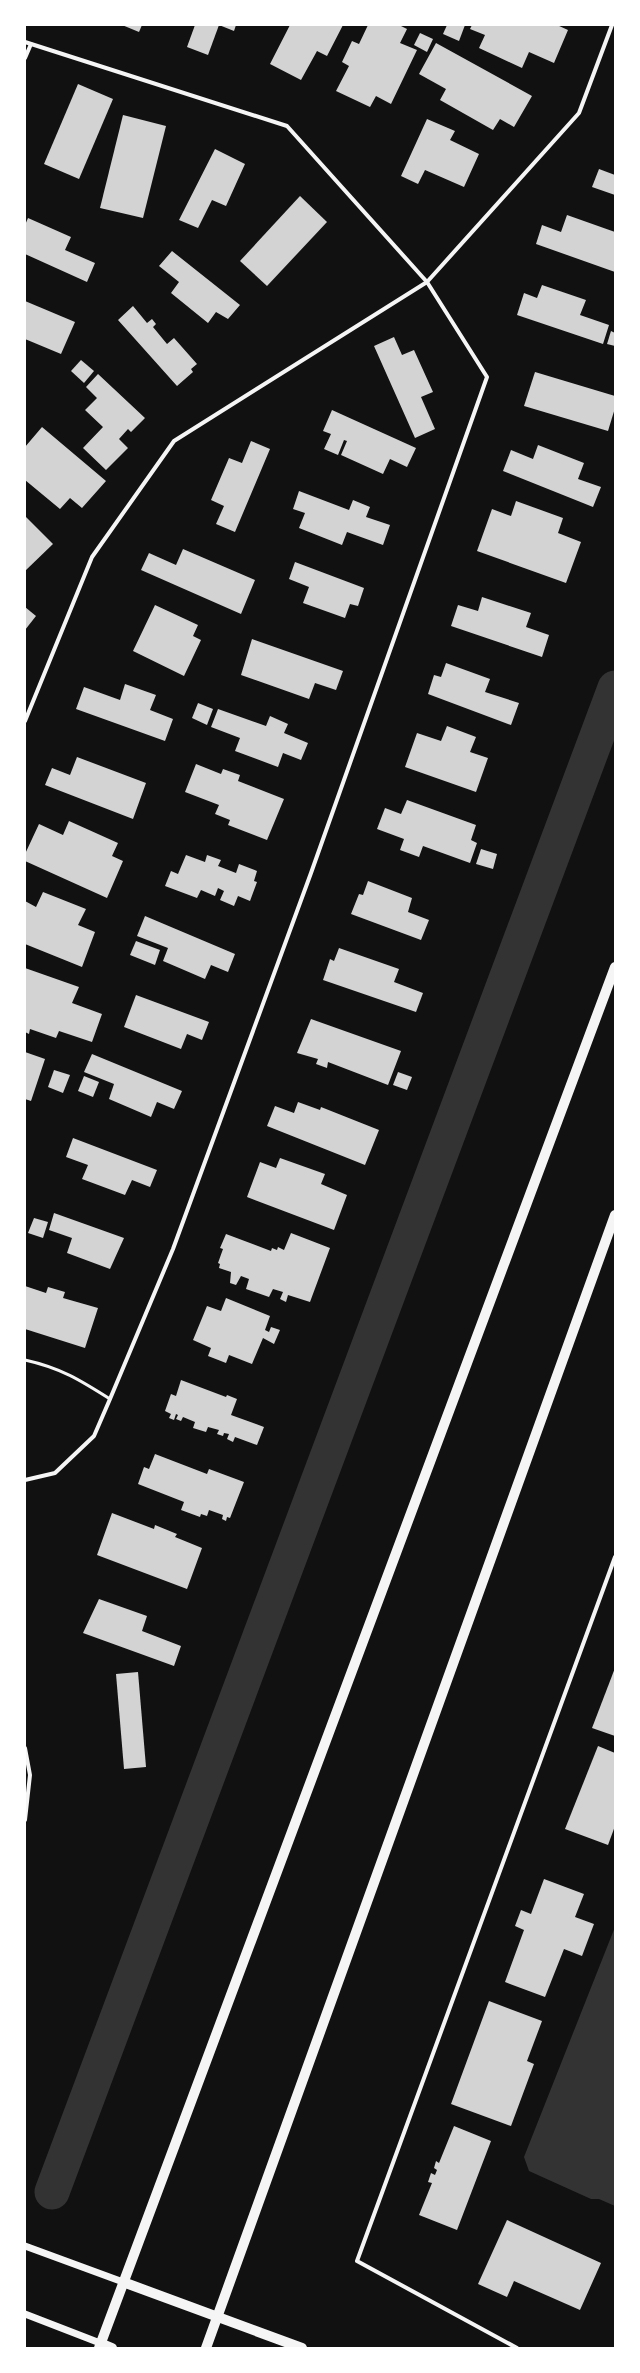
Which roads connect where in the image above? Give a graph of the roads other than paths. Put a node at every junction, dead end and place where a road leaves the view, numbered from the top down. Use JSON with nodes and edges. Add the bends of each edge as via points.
{"nodes":[{"id":1,"x":612,"y":25,"type":"edge"},
{"id":2,"x":25,"y":42,"type":"edge"},
{"id":3,"x":30,"y":44,"type":"junction"},
{"id":4,"x":25,"y":58,"type":"edge"},
{"id":5,"x":427,"y":282,"type":"junction"},
{"id":6,"x":25,"y":721,"type":"edge"},
{"id":7,"x":615,"y":967,"type":"edge"},
{"id":8,"x":615,"y":1215,"type":"edge"},
{"id":9,"x":25,"y":1360,"type":"edge"},
{"id":10,"x":110,"y":1399,"type":"junction"},
{"id":11,"x":25,"y":1480,"type":"edge"},
{"id":12,"x":615,"y":1557,"type":"edge"},
{"id":13,"x":25,"y":1748,"type":"edge"},
{"id":14,"x":25,"y":1820,"type":"edge"},
{"id":15,"x":25,"y":2246,"type":"edge"},
{"id":16,"x":123,"y":2282,"type":"junction"},
{"id":17,"x":25,"y":2314,"type":"edge"},
{"id":18,"x":218,"y":2317,"type":"junction"},
{"id":19,"x":100,"y":2346,"type":"edge"},
{"id":20,"x":112,"y":2348,"type":"edge"},
{"id":21,"x":206,"y":2348,"type":"edge"},
{"id":22,"x":302,"y":2348,"type":"edge"},
{"id":23,"x":517,"y":2348,"type":"edge"}],
"edges":[{"from":1,"to":5,"type":"street","via":[[578,113]]},
{"from":2,"to":3,"type":"street"},
{"from":3,"to":4,"type":"street"},
{"from":3,"to":5,"type":"street","via":[[287,126]]},
{"from":5,"to":6,"type":"street","via":[[174,441],[92,557]]},
{"from":5,"to":10,"type":"street","via":[[487,377],[311,873],[186,1213]]},
{"from":7,"to":16,"type":"main road"},
{"from":8,"to":18,"type":"main road"},
{"from":9,"to":10,"type":"lane","via":[[58,1368]]},
{"from":10,"to":11,"type":"street","via":[[94,1436],[55,1472]]},
{"from":12,"to":23,"type":"street","via":[[357,2261]]},
{"from":13,"to":14,"type":"street","via":[[30,1775]]},
{"from":15,"to":16,"type":"street"},
{"from":16,"to":18,"type":"main road"},
{"from":16,"to":19,"type":"main road"},
{"from":17,"to":19,"type":"street"},
{"from":18,"to":21,"type":"main road"},
{"from":18,"to":22,"type":"main road"},
{"from":19,"to":20,"type":"main road"}]}
